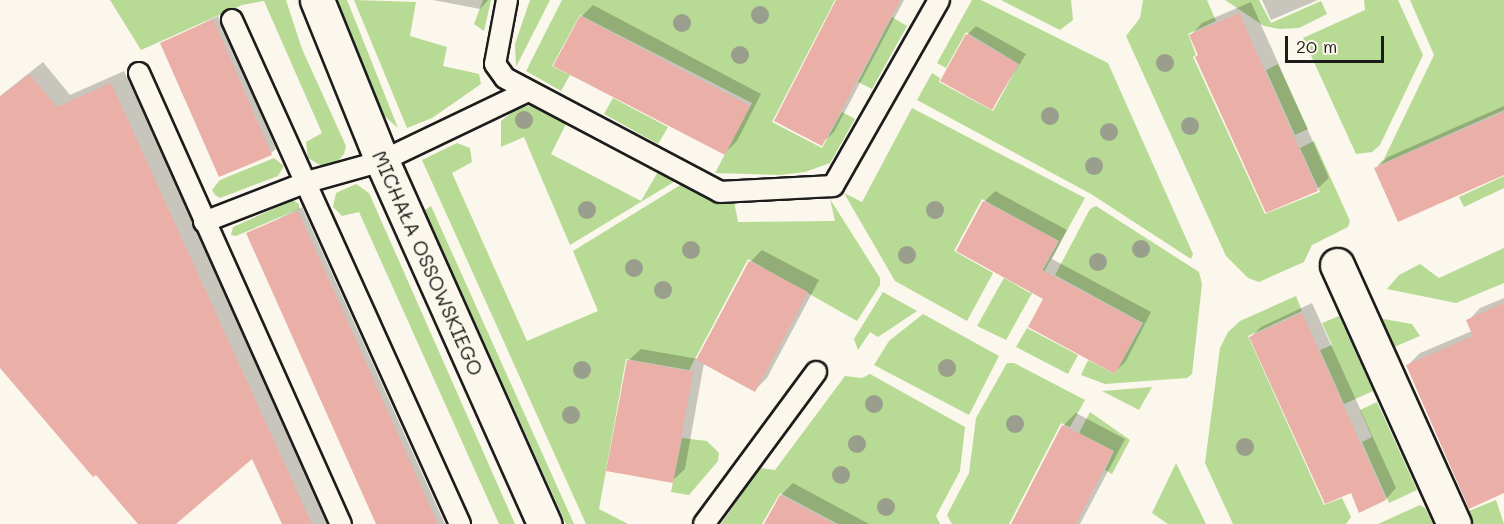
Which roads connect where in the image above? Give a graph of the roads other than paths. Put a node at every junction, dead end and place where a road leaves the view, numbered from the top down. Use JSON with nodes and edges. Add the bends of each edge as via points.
{"nodes":[{"id":1,"x":317,"y":0,"type":"edge"},
{"id":2,"x":507,"y":0,"type":"edge"},
{"id":3,"x":939,"y":0,"type":"edge"},
{"id":4,"x":232,"y":20,"type":"dead end"},
{"id":5,"x":139,"y":73,"type":"dead end"},
{"id":6,"x":526,"y":92,"type":"junction"},
{"id":7,"x":382,"y":160,"type":"junction"},
{"id":8,"x":307,"y":182,"type":"junction"},
{"id":9,"x":204,"y":222,"type":"junction"},
{"id":10,"x":1337,"y":265,"type":"dead end"},
{"id":11,"x":816,"y":372,"type":"dead end"},
{"id":12,"x":341,"y":524,"type":"edge"},
{"id":13,"x":460,"y":524,"type":"edge"},
{"id":14,"x":544,"y":524,"type":"edge"},
{"id":15,"x":704,"y":524,"type":"edge"},
{"id":16,"x":1454,"y":524,"type":"edge"}],
"edges":[{"from":1,"to":7,"type":"street","name":"MICHAŁA OSSOWSKIEGO"},
{"from":2,"to":6,"type":"lane","via":[[495,64],[505,78]]},
{"from":3,"to":6,"type":"lane","via":[[833,186],[720,192]]},
{"from":4,"to":8,"type":"lane"},
{"from":5,"to":9,"type":"lane"},
{"from":6,"to":7,"type":"lane"},
{"from":7,"to":8,"type":"lane"},
{"from":7,"to":14,"type":"street","name":"MICHAŁA OSSOWSKIEGO"},
{"from":8,"to":9,"type":"lane"},
{"from":8,"to":13,"type":"lane"},
{"from":9,"to":12,"type":"lane"},
{"from":10,"to":16,"type":"street"},
{"from":11,"to":15,"type":"lane"}]}
